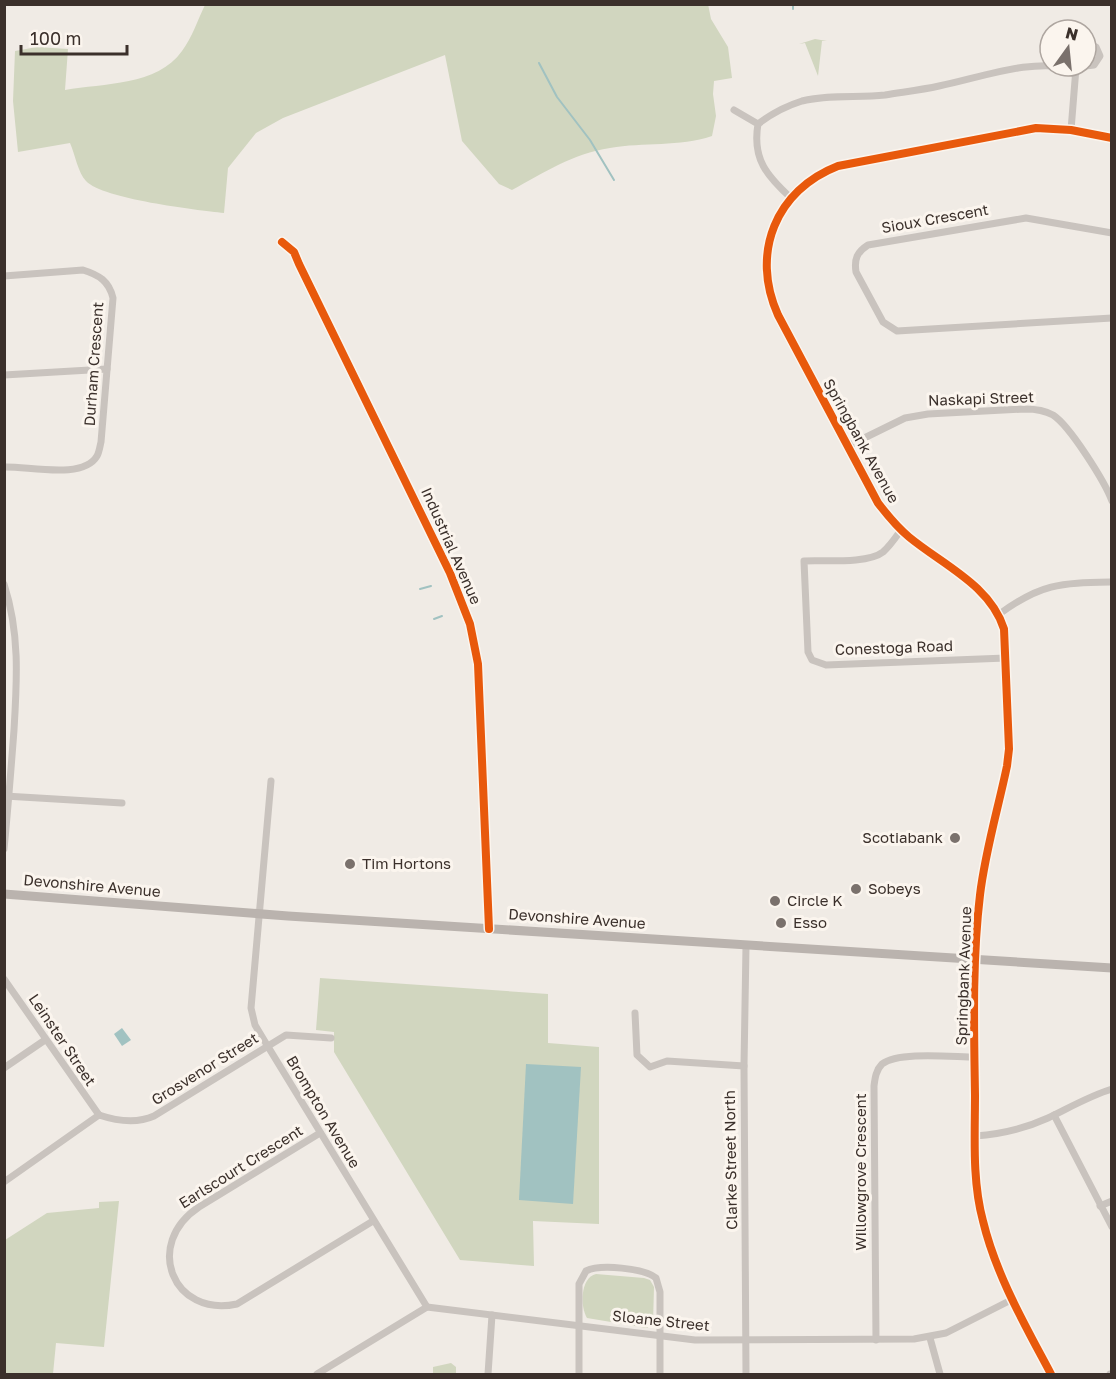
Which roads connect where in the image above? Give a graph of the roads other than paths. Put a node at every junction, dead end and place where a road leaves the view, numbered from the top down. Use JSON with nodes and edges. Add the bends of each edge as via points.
{"nodes":[{"id":1,"x":1038,"y":68,"type":"edge"},
{"id":2,"x":1075,"y":78,"type":"edge"},
{"id":3,"x":734,"y":110,"type":"dead end"},
{"id":4,"x":758,"y":124,"type":"junction"},
{"id":5,"x":1071,"y":130,"type":"junction"},
{"id":6,"x":1112,"y":138,"type":"edge"},
{"id":7,"x":791,"y":198,"type":"junction"},
{"id":8,"x":1112,"y":233,"type":"edge"},
{"id":9,"x":282,"y":242,"type":"dead end"},
{"id":10,"x":4,"y":276,"type":"edge"},
{"id":11,"x":1112,"y":318,"type":"edge"},
{"id":12,"x":107,"y":369,"type":"junction"},
{"id":13,"x":4,"y":375,"type":"edge"},
{"id":14,"x":848,"y":446,"type":"junction"},
{"id":15,"x":4,"y":467,"type":"edge"},
{"id":16,"x":1112,"y":501,"type":"edge"},
{"id":17,"x":901,"y":530,"type":"junction"},
{"id":18,"x":1112,"y":582,"type":"edge"},
{"id":19,"x":4,"y":584,"type":"edge"},
{"id":20,"x":998,"y":615,"type":"junction"},
{"id":21,"x":1006,"y":658,"type":"junction"},
{"id":22,"x":271,"y":781,"type":"dead end"},
{"id":23,"x":7,"y":796,"type":"edge"},
{"id":24,"x":122,"y":803,"type":"dead end"},
{"id":25,"x":4,"y":849,"type":"edge"},
{"id":26,"x":4,"y":894,"type":"edge"},
{"id":27,"x":258,"y":914,"type":"junction"},
{"id":28,"x":489,"y":929,"type":"junction"},
{"id":29,"x":746,"y":946,"type":"junction"},
{"id":30,"x":976,"y":961,"type":"junction"},
{"id":31,"x":1112,"y":969,"type":"edge"},
{"id":32,"x":4,"y":979,"type":"edge"},
{"id":33,"x":636,"y":1013,"type":"dead end"},
{"id":34,"x":331,"y":1038,"type":"dead end"},
{"id":35,"x":45,"y":1040,"type":"junction"},
{"id":36,"x":267,"y":1046,"type":"junction"},
{"id":37,"x":975,"y":1057,"type":"junction"},
{"id":38,"x":744,"y":1066,"type":"junction"},
{"id":39,"x":4,"y":1068,"type":"edge"},
{"id":40,"x":1112,"y":1089,"type":"edge"},
{"id":41,"x":1054,"y":1115,"type":"junction"},
{"id":42,"x":99,"y":1116,"type":"junction"},
{"id":43,"x":320,"y":1133,"type":"junction"},
{"id":44,"x":975,"y":1136,"type":"junction"},
{"id":45,"x":4,"y":1182,"type":"edge"},
{"id":46,"x":1112,"y":1201,"type":"edge"},
{"id":47,"x":1100,"y":1206,"type":"junction"},
{"id":48,"x":373,"y":1221,"type":"junction"},
{"id":49,"x":1112,"y":1227,"type":"edge"},
{"id":50,"x":1013,"y":1299,"type":"junction"},
{"id":51,"x":427,"y":1308,"type":"junction"},
{"id":52,"x":492,"y":1315,"type":"junction"},
{"id":53,"x":579,"y":1325,"type":"junction"},
{"id":54,"x":660,"y":1335,"type":"junction"},
{"id":55,"x":930,"y":1338,"type":"junction"},
{"id":56,"x":876,"y":1340,"type":"junction"},
{"id":57,"x":746,"y":1341,"type":"junction"},
{"id":58,"x":317,"y":1374,"type":"edge"},
{"id":59,"x":488,"y":1374,"type":"edge"},
{"id":60,"x":579,"y":1374,"type":"edge"},
{"id":61,"x":660,"y":1374,"type":"edge"},
{"id":62,"x":746,"y":1374,"type":"edge"},
{"id":63,"x":940,"y":1374,"type":"edge"},
{"id":64,"x":1050,"y":1374,"type":"edge"}],
"edges":[{"from":1,"to":4,"type":"street","via":[[897,93],[809,100],[778,111]]},
{"from":2,"to":5,"type":"street"},
{"from":3,"to":4,"type":"street"},
{"from":4,"to":7,"type":"street","via":[[758,150],[765,171]]},
{"from":5,"to":6,"type":"main road","name":"Springbank Avenue"},
{"from":5,"to":7,"type":"main road","name":"Springbank Avenue","via":[[1033,129],[846,163],[819,175]]},
{"from":7,"to":14,"type":"main road","name":"Springbank Avenue","via":[[770,237],[768,285],[778,315]]},
{"from":8,"to":11,"type":"street","name":"Sioux Crescent","via":[[1040,219],[1013,219],[868,245],[857,255],[855,266],[883,322],[897,331]]},
{"from":9,"to":28,"type":"street","name":"Industrial Avenue","via":[[294,252],[450,573],[470,624],[478,664]]},
{"from":10,"to":12,"type":"street","name":"Durham Crescent","via":[[83,270],[105,281],[113,298]]},
{"from":12,"to":13,"type":"street"},
{"from":12,"to":15,"type":"street","name":"Durham Crescent","via":[[101,442],[98,456],[91,463],[68,470]]},
{"from":14,"to":16,"type":"street","name":"Naskapi Street","via":[[905,418],[1042,411],[1067,429]]},
{"from":14,"to":17,"type":"main road","name":"Springbank Avenue","via":[[879,503]]},
{"from":17,"to":20,"type":"main road","name":"Springbank Avenue","via":[[974,586]]},
{"from":17,"to":21,"type":"street","name":"Conestoga Road","via":[[877,556],[804,561],[810,657],[826,665]]},
{"from":18,"to":20,"type":"street","via":[[1064,583],[1044,588]]},
{"from":19,"to":23,"type":"street","via":[[14,621],[17,654]]},
{"from":20,"to":21,"type":"main road","name":"Springbank Avenue"},
{"from":21,"to":30,"type":"main road","name":"Springbank Avenue","via":[[1008,766],[981,887]]},
{"from":22,"to":27,"type":"street","name":"Brompton Avenue"},
{"from":23,"to":24,"type":"street"},
{"from":23,"to":25,"type":"street"},
{"from":26,"to":27,"type":"main road","name":"Devonshire Avenue"},
{"from":27,"to":28,"type":"main road","name":"Devonshire Avenue"},
{"from":27,"to":36,"type":"street","name":"Brompton Avenue","via":[[251,1008]]},
{"from":28,"to":29,"type":"main road","name":"Devonshire Avenue"},
{"from":29,"to":30,"type":"main road","name":"Devonshire Avenue"},
{"from":29,"to":38,"type":"street","name":"Clarke Street North"},
{"from":30,"to":31,"type":"main road","name":"Devonshire Avenue"},
{"from":30,"to":37,"type":"main road","name":"Springbank Avenue"},
{"from":32,"to":35,"type":"street","name":"Leinster Street"},
{"from":33,"to":38,"type":"street","via":[[637,1055],[650,1067],[668,1061]]},
{"from":34,"to":36,"type":"street","name":"Grosvenor Street","via":[[286,1035]]},
{"from":35,"to":39,"type":"street"},
{"from":35,"to":42,"type":"street","name":"Leinster Street"},
{"from":36,"to":42,"type":"street","name":"Grosvenor Street","via":[[151,1118],[132,1121]]},
{"from":36,"to":43,"type":"street","name":"Brompton Avenue"},
{"from":37,"to":44,"type":"main road","name":"Springbank Avenue"},
{"from":37,"to":56,"type":"street","name":"Willowgrove Crescent","via":[[899,1058],[878,1070],[874,1086]]},
{"from":38,"to":57,"type":"street","name":"Clarke Street North"},
{"from":40,"to":41,"type":"street"},
{"from":41,"to":44,"type":"street","via":[[1013,1131]]},
{"from":41,"to":47,"type":"street"},
{"from":42,"to":45,"type":"street"},
{"from":43,"to":48,"type":"street","name":"Brompton Avenue"},
{"from":43,"to":48,"type":"street","name":"Earlscourt Crescent","via":[[183,1219],[170,1245],[170,1267],[175,1278],[186,1293],[202,1302],[237,1304]]},
{"from":44,"to":50,"type":"main road","name":"Springbank Avenue","via":[[983,1222],[991,1251]]},
{"from":46,"to":47,"type":"street"},
{"from":47,"to":49,"type":"street"},
{"from":48,"to":51,"type":"street","name":"Brompton Avenue"},
{"from":50,"to":55,"type":"street","name":"Sloane Street"},
{"from":50,"to":64,"type":"main road","name":"Springbank Avenue"},
{"from":51,"to":52,"type":"street","name":"Sloane Street"},
{"from":51,"to":58,"type":"street"},
{"from":52,"to":53,"type":"street","name":"Sloane Street"},
{"from":52,"to":59,"type":"street"},
{"from":53,"to":54,"type":"street","name":"Sloane Street"},
{"from":53,"to":54,"type":"street","via":[[579,1284],[586,1271],[600,1267],[647,1272],[656,1278],[660,1288]]},
{"from":53,"to":60,"type":"street"},
{"from":54,"to":57,"type":"street","name":"Sloane Street"},
{"from":54,"to":61,"type":"street"},
{"from":55,"to":56,"type":"street","name":"Sloane Street"},
{"from":55,"to":63,"type":"street"},
{"from":56,"to":57,"type":"street","name":"Sloane Street"},
{"from":57,"to":62,"type":"street","name":"Clarke Street North"}]}
